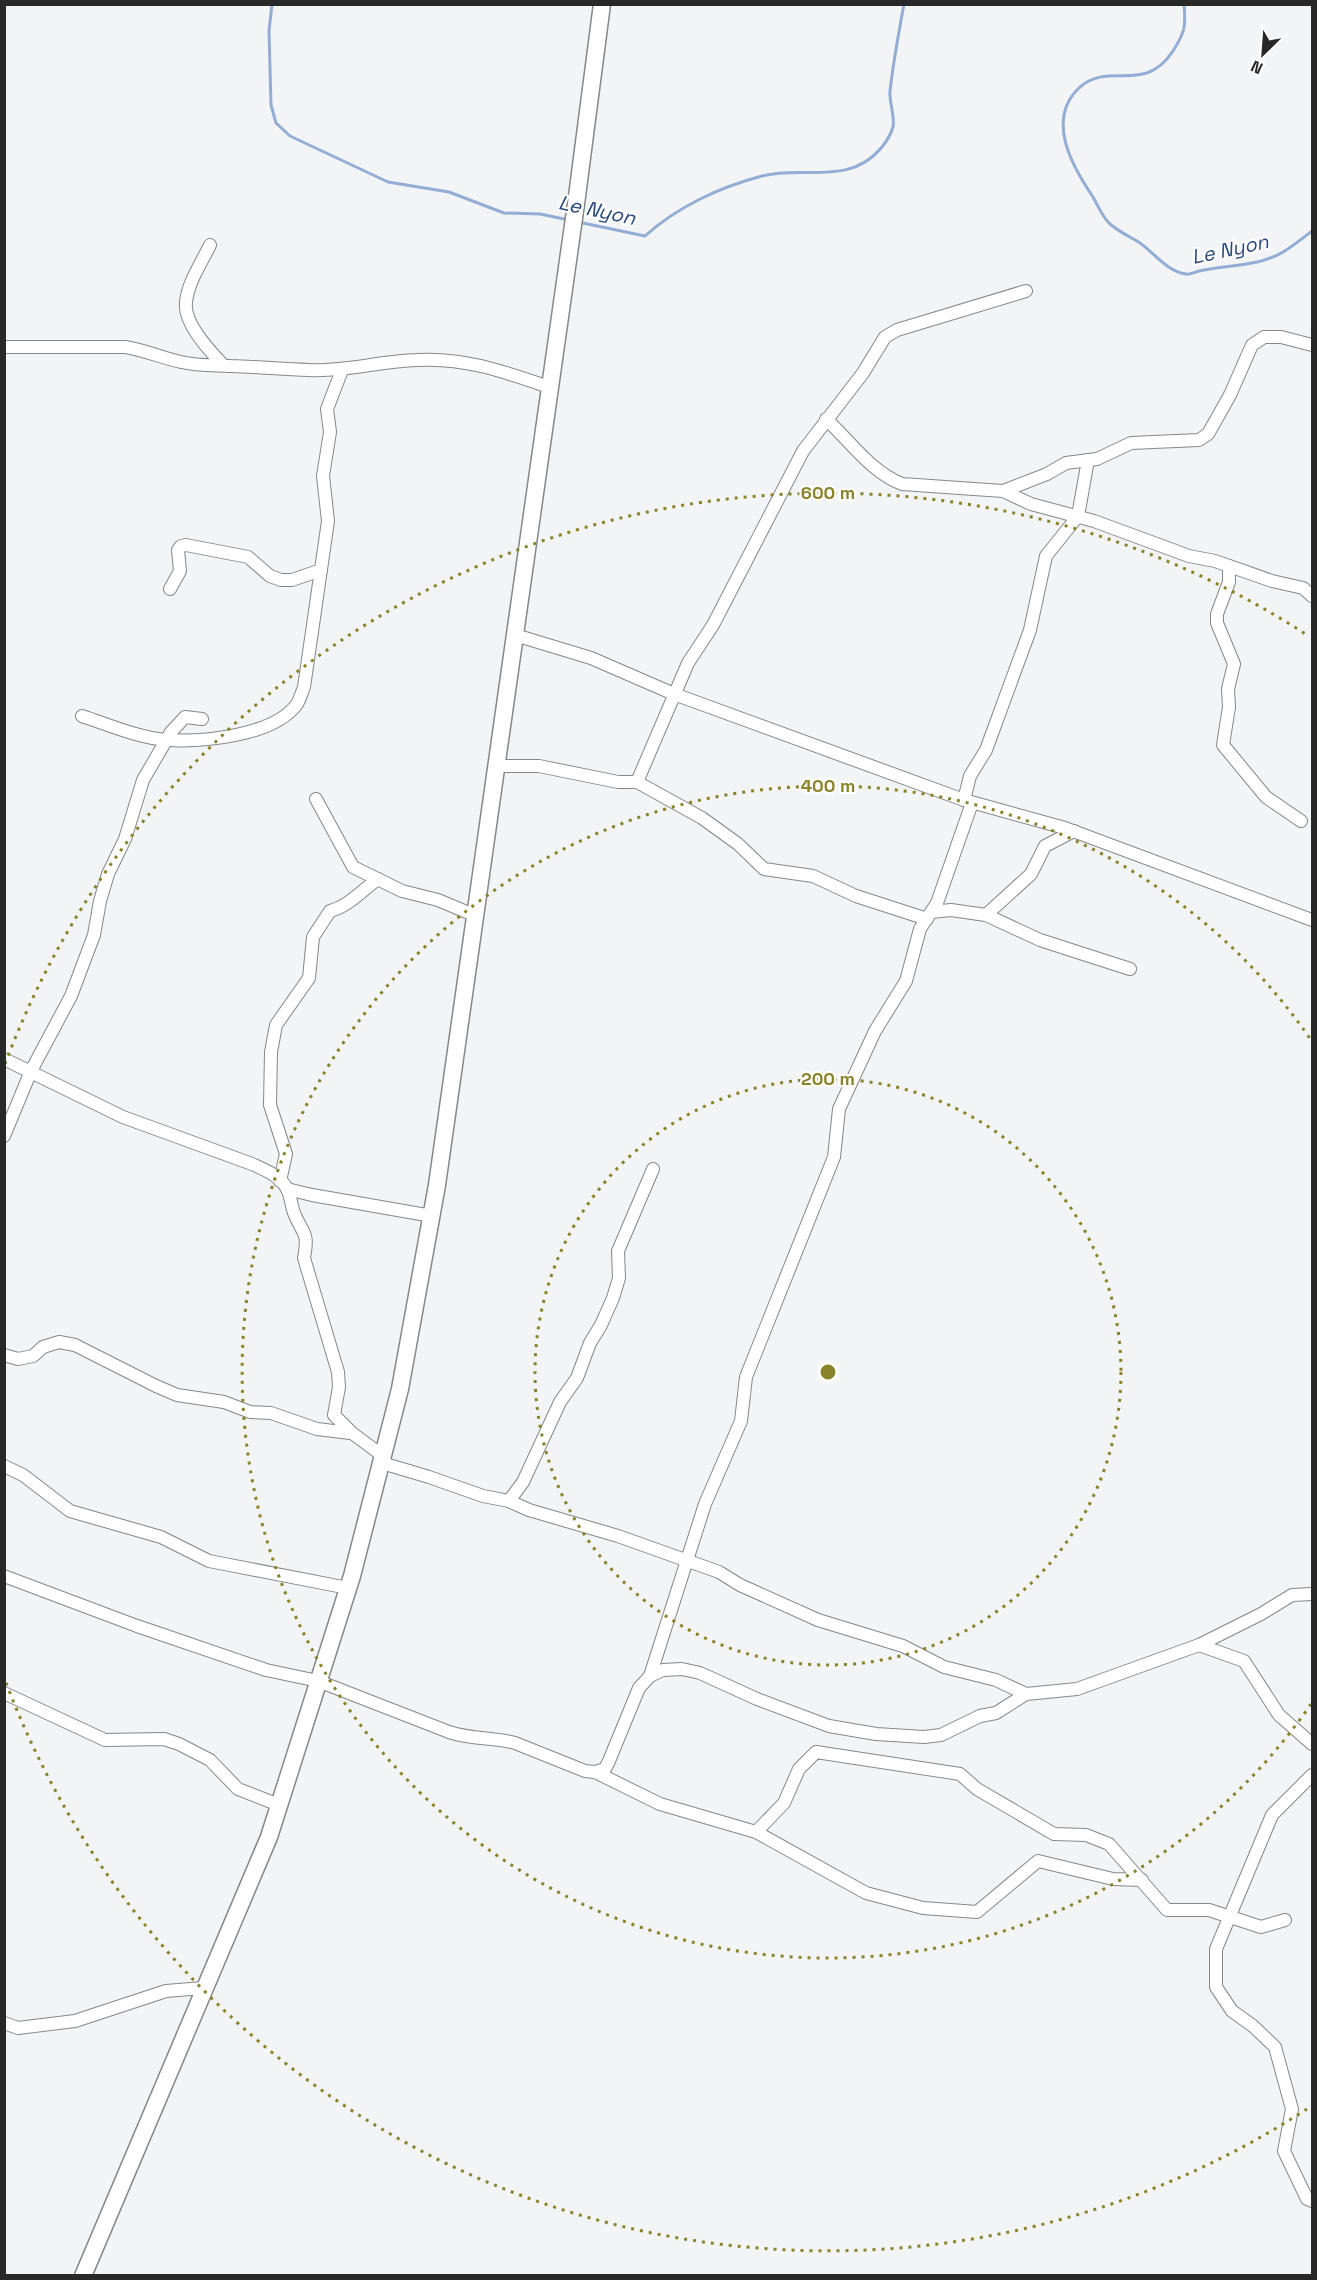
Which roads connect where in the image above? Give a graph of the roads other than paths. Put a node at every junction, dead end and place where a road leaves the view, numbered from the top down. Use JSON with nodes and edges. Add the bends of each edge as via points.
{"nodes":[{"id":1,"x":602,"y":4,"type":"edge"},
{"id":2,"x":210,"y":245,"type":"dead end"},
{"id":3,"x":1026,"y":291,"type":"dead end"},
{"id":4,"x":1312,"y":345,"type":"edge"},
{"id":5,"x":4,"y":347,"type":"edge"},
{"id":6,"x":223,"y":366,"type":"junction"},
{"id":7,"x":342,"y":370,"type":"junction"},
{"id":8,"x":549,"y":387,"type":"junction"},
{"id":9,"x":826,"y":419,"type":"junction"},
{"id":10,"x":1088,"y":460,"type":"junction"},
{"id":11,"x":1003,"y":491,"type":"junction"},
{"id":12,"x":1078,"y":516,"type":"junction"},
{"id":13,"x":1229,"y":566,"type":"junction"},
{"id":14,"x":321,"y":570,"type":"junction"},
{"id":15,"x":170,"y":589,"type":"dead end"},
{"id":16,"x":1312,"y":596,"type":"edge"},
{"id":17,"x":515,"y":635,"type":"junction"},
{"id":18,"x":674,"y":694,"type":"junction"},
{"id":19,"x":82,"y":716,"type":"dead end"},
{"id":20,"x":202,"y":718,"type":"dead end"},
{"id":21,"x":166,"y":740,"type":"junction"},
{"id":22,"x":497,"y":766,"type":"junction"},
{"id":23,"x":638,"y":782,"type":"junction"},
{"id":24,"x":316,"y":799,"type":"dead end"},
{"id":25,"x":968,"y":802,"type":"junction"},
{"id":26,"x":1301,"y":821,"type":"dead end"},
{"id":27,"x":1074,"y":831,"type":"junction"},
{"id":28,"x":378,"y":879,"type":"junction"},
{"id":29,"x":986,"y":915,"type":"junction"},
{"id":30,"x":476,"y":916,"type":"junction"},
{"id":31,"x":929,"y":916,"type":"junction"},
{"id":32,"x":1312,"y":920,"type":"edge"},
{"id":33,"x":1130,"y":969,"type":"dead end"},
{"id":34,"x":4,"y":1059,"type":"edge"},
{"id":35,"x":31,"y":1071,"type":"junction"},
{"id":36,"x":4,"y":1136,"type":"edge"},
{"id":37,"x":653,"y":1169,"type":"dead end"},
{"id":38,"x":284,"y":1185,"type":"junction"},
{"id":39,"x":432,"y":1216,"type":"junction"},
{"id":40,"x":4,"y":1354,"type":"edge"},
{"id":41,"x":352,"y":1433,"type":"junction"},
{"id":42,"x":382,"y":1460,"type":"junction"},
{"id":43,"x":4,"y":1466,"type":"edge"},
{"id":44,"x":509,"y":1501,"type":"junction"},
{"id":45,"x":687,"y":1560,"type":"junction"},
{"id":46,"x":4,"y":1576,"type":"edge"},
{"id":47,"x":348,"y":1588,"type":"junction"},
{"id":48,"x":1312,"y":1594,"type":"edge"},
{"id":49,"x":1199,"y":1645,"type":"junction"},
{"id":50,"x":650,"y":1676,"type":"junction"},
{"id":51,"x":318,"y":1681,"type":"junction"},
{"id":52,"x":4,"y":1694,"type":"edge"},
{"id":53,"x":1026,"y":1694,"type":"junction"},
{"id":54,"x":1312,"y":1744,"type":"edge"},
{"id":55,"x":595,"y":1772,"type":"junction"},
{"id":56,"x":1312,"y":1775,"type":"edge"},
{"id":57,"x":279,"y":1805,"type":"junction"},
{"id":58,"x":756,"y":1832,"type":"junction"},
{"id":59,"x":1142,"y":1880,"type":"junction"},
{"id":60,"x":1229,"y":1916,"type":"junction"},
{"id":61,"x":1285,"y":1920,"type":"dead end"},
{"id":62,"x":203,"y":1988,"type":"junction"},
{"id":63,"x":4,"y":2023,"type":"edge"},
{"id":64,"x":1312,"y":2201,"type":"edge"},
{"id":65,"x":83,"y":2276,"type":"edge"}],
"edges":[{"from":1,"to":8,"type":"main road"},
{"from":2,"to":6,"type":"street","via":[[185,302],[187,316]]},
{"from":3,"to":9,"type":"street","via":[[897,330],[885,338]]},
{"from":4,"to":10,"type":"street","via":[[1264,337],[1252,345],[1230,395],[1208,434],[1199,440],[1131,442]]},
{"from":5,"to":6,"type":"street","via":[[124,347],[181,362]]},
{"from":6,"to":7,"type":"street"},
{"from":7,"to":8,"type":"street","via":[[418,360],[457,360]]},
{"from":7,"to":14,"type":"street","via":[[327,409],[330,432],[323,476],[328,521]]},
{"from":8,"to":17,"type":"main road"},
{"from":9,"to":11,"type":"street","via":[[888,478],[912,485]]},
{"from":9,"to":18,"type":"street","via":[[803,451]]},
{"from":10,"to":11,"type":"street","via":[[1066,463]]},
{"from":10,"to":12,"type":"street"},
{"from":11,"to":12,"type":"street","via":[[1031,504]]},
{"from":12,"to":13,"type":"street","via":[[1189,556]]},
{"from":12,"to":25,"type":"street","via":[[1046,556],[1030,630],[986,750],[970,776]]},
{"from":13,"to":16,"type":"street","via":[[1302,588]]},
{"from":13,"to":26,"type":"street","via":[[1229,582],[1217,614],[1234,664],[1224,745],[1266,796]]},
{"from":14,"to":15,"type":"street","via":[[281,580],[270,576],[248,557],[186,545],[178,550],[180,571]]},
{"from":14,"to":21,"type":"street","via":[[304,687],[297,704],[284,716],[252,733]]},
{"from":17,"to":18,"type":"street","via":[[591,658]]},
{"from":17,"to":22,"type":"main road"},
{"from":18,"to":23,"type":"street"},
{"from":18,"to":25,"type":"street"},
{"from":19,"to":21,"type":"street"},
{"from":20,"to":21,"type":"street","via":[[185,717]]},
{"from":21,"to":35,"type":"street","via":[[143,780],[125,839],[108,874],[94,934],[71,996]]},
{"from":22,"to":23,"type":"street","via":[[539,766],[618,782]]},
{"from":22,"to":30,"type":"main road"},
{"from":23,"to":31,"type":"street","via":[[702,818],[764,869],[813,876],[856,896]]},
{"from":24,"to":28,"type":"street","via":[[353,867]]},
{"from":25,"to":27,"type":"street"},
{"from":25,"to":31,"type":"street","via":[[937,903]]},
{"from":27,"to":29,"type":"street","via":[[1045,846],[1031,874]]},
{"from":27,"to":32,"type":"street"},
{"from":28,"to":30,"type":"street"},
{"from":28,"to":38,"type":"street","via":[[343,908],[330,912],[313,937],[309,978],[276,1025],[270,1105],[286,1154]]},
{"from":29,"to":31,"type":"street","via":[[951,910]]},
{"from":29,"to":33,"type":"street","via":[[1040,940]]},
{"from":30,"to":39,"type":"main road"},
{"from":31,"to":45,"type":"street","via":[[920,929],[906,981],[875,1031],[839,1109],[834,1157],[746,1377],[741,1421],[705,1504]]},
{"from":34,"to":35,"type":"street"},
{"from":35,"to":36,"type":"street"},
{"from":35,"to":38,"type":"street","via":[[123,1117],[270,1172]]},
{"from":37,"to":44,"type":"street","via":[[618,1251],[619,1278],[614,1298],[577,1378],[560,1402],[523,1482]]},
{"from":38,"to":39,"type":"street","via":[[312,1195]]},
{"from":38,"to":41,"type":"street","via":[[294,1214],[304,1228],[304,1258],[338,1372],[334,1415]]},
{"from":39,"to":42,"type":"main road","via":[[400,1389]]},
{"from":40,"to":41,"type":"street","via":[[18,1359],[59,1342],[75,1345],[177,1395],[271,1413],[317,1429]]},
{"from":41,"to":42,"type":"street"},
{"from":42,"to":44,"type":"street","via":[[483,1496]]},
{"from":42,"to":47,"type":"main road"},
{"from":43,"to":47,"type":"street","via":[[23,1475],[70,1511],[161,1537],[209,1561]]},
{"from":44,"to":45,"type":"street"},
{"from":45,"to":50,"type":"street"},
{"from":45,"to":53,"type":"street","via":[[818,1620],[903,1646],[944,1667],[996,1680]]},
{"from":46,"to":51,"type":"street","via":[[255,1666]]},
{"from":47,"to":51,"type":"main road"},
{"from":48,"to":49,"type":"street","via":[[1292,1595]]},
{"from":49,"to":53,"type":"street","via":[[1077,1689]]},
{"from":49,"to":54,"type":"street","via":[[1244,1661],[1279,1715]]},
{"from":50,"to":53,"type":"street","via":[[663,1670],[700,1673],[829,1726],[924,1737],[942,1735],[980,1716],[996,1713]]},
{"from":50,"to":55,"type":"street","via":[[639,1688],[605,1769]]},
{"from":51,"to":55,"type":"street","via":[[449,1732],[515,1743]]},
{"from":51,"to":57,"type":"main road"},
{"from":52,"to":57,"type":"street","via":[[105,1740],[164,1739],[179,1744],[210,1760],[238,1789]]},
{"from":55,"to":58,"type":"street","via":[[660,1804]]},
{"from":56,"to":60,"type":"street","via":[[1272,1815]]},
{"from":57,"to":62,"type":"main road"},
{"from":58,"to":59,"type":"street","via":[[866,1893],[923,1908],[977,1912],[1038,1861],[1113,1879]]},
{"from":58,"to":59,"type":"street","via":[[784,1803],[799,1769],[816,1752],[960,1774],[977,1790],[1054,1834],[1086,1835],[1109,1844]]},
{"from":59,"to":60,"type":"street","via":[[1167,1910],[1209,1910]]},
{"from":60,"to":61,"type":"street","via":[[1261,1927]]},
{"from":60,"to":64,"type":"street","via":[[1216,1949],[1216,1987],[1232,2011],[1275,2046],[1292,2109],[1284,2151],[1306,2199]]},
{"from":62,"to":63,"type":"street","via":[[166,1991],[75,2021],[18,2028]]},
{"from":62,"to":65,"type":"main road"}]}
